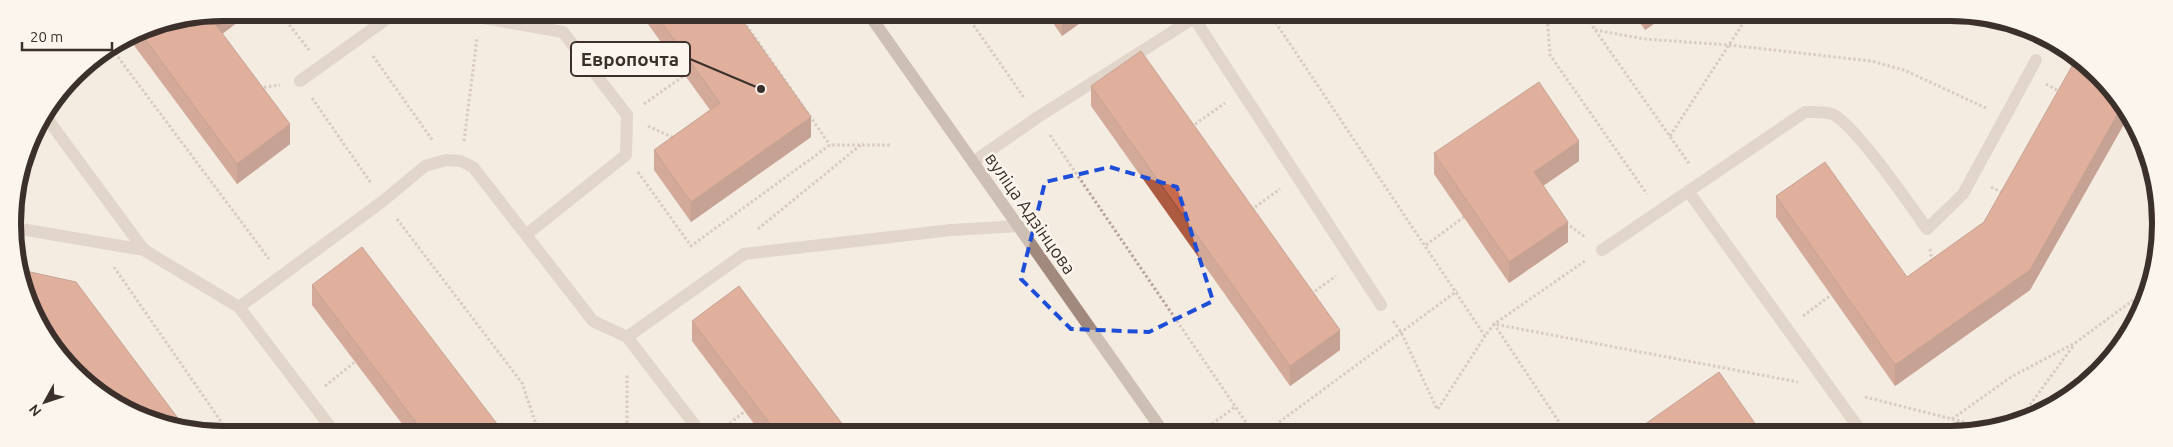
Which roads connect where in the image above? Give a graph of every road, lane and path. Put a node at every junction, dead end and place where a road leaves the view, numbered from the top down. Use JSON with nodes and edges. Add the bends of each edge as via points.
{"nodes":[{"id":1,"x":287,"y":21,"type":"edge"},
{"id":2,"x":384,"y":21,"type":"edge"},
{"id":3,"x":479,"y":21,"type":"edge"},
{"id":4,"x":497,"y":21,"type":"edge"},
{"id":5,"x":744,"y":21,"type":"edge"},
{"id":6,"x":874,"y":21,"type":"edge"},
{"id":7,"x":971,"y":21,"type":"edge"},
{"id":8,"x":1184,"y":21,"type":"edge"},
{"id":9,"x":1195,"y":21,"type":"edge"},
{"id":10,"x":1548,"y":21,"type":"edge"},
{"id":11,"x":1589,"y":21,"type":"edge"},
{"id":12,"x":1744,"y":21,"type":"edge"},
{"id":13,"x":1276,"y":22,"type":"edge"},
{"id":14,"x":1595,"y":30,"type":"junction"},
{"id":15,"x":360,"y":38,"type":"junction"},
{"id":16,"x":1729,"y":44,"type":"junction"},
{"id":17,"x":115,"y":53,"type":"edge"},
{"id":18,"x":2036,"y":60,"type":"dead end"},
{"id":19,"x":321,"y":66,"type":"junction"},
{"id":20,"x":685,"y":75,"type":"edge"},
{"id":21,"x":300,"y":81,"type":"junction"},
{"id":22,"x":258,"y":88,"type":"edge"},
{"id":23,"x":1242,"y":90,"type":"junction"},
{"id":24,"x":627,"y":115,"type":"junction"},
{"id":25,"x":2005,"y":116,"type":"junction"},
{"id":26,"x":1038,"y":117,"type":"junction"},
{"id":27,"x":49,"y":121,"type":"edge"},
{"id":28,"x":1185,"y":132,"type":"edge"},
{"id":29,"x":1670,"y":136,"type":"junction"},
{"id":30,"x":680,"y":141,"type":"edge"},
{"id":31,"x":864,"y":143,"type":"junction"},
{"id":32,"x":830,"y":144,"type":"junction"},
{"id":33,"x":891,"y":145,"type":"dead end"},
{"id":34,"x":626,"y":155,"type":"junction"},
{"id":35,"x":446,"y":160,"type":"junction"},
{"id":36,"x":461,"y":161,"type":"junction"},
{"id":37,"x":974,"y":162,"type":"junction"},
{"id":38,"x":1297,"y":176,"type":"junction"},
{"id":39,"x":1702,"y":182,"type":"junction"},
{"id":40,"x":1688,"y":191,"type":"junction"},
{"id":41,"x":383,"y":201,"type":"junction"},
{"id":42,"x":1659,"y":210,"type":"junction"},
{"id":43,"x":1244,"y":215,"type":"edge"},
{"id":44,"x":1464,"y":217,"type":"edge"},
{"id":45,"x":1558,"y":217,"type":"edge"},
{"id":46,"x":1019,"y":226,"type":"junction"},
{"id":47,"x":21,"y":229,"type":"edge"},
{"id":48,"x":1927,"y":229,"type":"junction"},
{"id":49,"x":527,"y":234,"type":"junction"},
{"id":50,"x":99,"y":243,"type":"junction"},
{"id":51,"x":1426,"y":245,"type":"junction"},
{"id":52,"x":144,"y":250,"type":"junction"},
{"id":53,"x":1602,"y":250,"type":"junction"},
{"id":54,"x":744,"y":254,"type":"junction"},
{"id":55,"x":1354,"y":263,"type":"junction"},
{"id":56,"x":1933,"y":268,"type":"edge"},
{"id":57,"x":282,"y":276,"type":"junction"},
{"id":58,"x":1457,"y":291,"type":"junction"},
{"id":59,"x":1831,"y":295,"type":"edge"},
{"id":60,"x":2138,"y":297,"type":"edge"},
{"id":61,"x":1304,"y":299,"type":"edge"},
{"id":62,"x":1381,"y":305,"type":"dead end"},
{"id":63,"x":239,"y":307,"type":"junction"},
{"id":64,"x":1494,"y":324,"type":"junction"},
{"id":65,"x":1787,"y":328,"type":"junction"},
{"id":66,"x":1401,"y":332,"type":"junction"},
{"id":67,"x":1485,"y":336,"type":"junction"},
{"id":68,"x":627,"y":337,"type":"junction"},
{"id":69,"x":2075,"y":343,"type":"junction"},
{"id":70,"x":355,"y":362,"type":"edge"},
{"id":71,"x":1831,"y":388,"type":"junction"},
{"id":72,"x":310,"y":400,"type":"junction"},
{"id":73,"x":1235,"y":407,"type":"junction"},
{"id":74,"x":744,"y":411,"type":"edge"},
{"id":75,"x":2026,"y":411,"type":"edge"},
{"id":76,"x":1951,"y":420,"type":"junction"},
{"id":77,"x":1957,"y":421,"type":"junction"},
{"id":78,"x":1972,"y":424,"type":"edge"},
{"id":79,"x":225,"y":426,"type":"edge"},
{"id":80,"x":330,"y":426,"type":"edge"},
{"id":81,"x":537,"y":426,"type":"edge"},
{"id":82,"x":627,"y":426,"type":"edge"},
{"id":83,"x":696,"y":426,"type":"edge"},
{"id":84,"x":726,"y":426,"type":"edge"},
{"id":85,"x":1158,"y":426,"type":"edge"},
{"id":86,"x":1209,"y":426,"type":"edge"},
{"id":87,"x":1248,"y":426,"type":"edge"},
{"id":88,"x":1274,"y":426,"type":"edge"},
{"id":89,"x":1562,"y":426,"type":"edge"},
{"id":90,"x":1857,"y":426,"type":"edge"},
{"id":91,"x":1956,"y":426,"type":"edge"}],
"edges":[{"from":1,"to":19,"type":"path"},
{"from":2,"to":15,"type":"lane"},
{"from":3,"to":36,"type":"path"},
{"from":4,"to":24,"type":"lane","via":[[563,32]]},
{"from":5,"to":32,"type":"path"},
{"from":6,"to":37,"type":"main road","name":"вуліца Адзінцова"},
{"from":7,"to":26,"type":"path"},
{"from":8,"to":26,"type":"lane"},
{"from":9,"to":23,"type":"lane"},
{"from":10,"to":42,"type":"path","via":[[1550,55]]},
{"from":11,"to":14,"type":"path"},
{"from":12,"to":16,"type":"path"},
{"from":13,"to":51,"type":"path"},
{"from":14,"to":16,"type":"path","via":[[1645,39]]},
{"from":14,"to":29,"type":"path"},
{"from":15,"to":19,"type":"lane"},
{"from":15,"to":35,"type":"path"},
{"from":16,"to":25,"type":"path","via":[[1871,61],[1904,70]]},
{"from":16,"to":29,"type":"path"},
{"from":17,"to":57,"type":"path"},
{"from":18,"to":25,"type":"lane"},
{"from":19,"to":21,"type":"lane"},
{"from":20,"to":24,"type":"path"},
{"from":21,"to":22,"type":"path"},
{"from":21,"to":41,"type":"path"},
{"from":23,"to":28,"type":"path"},
{"from":23,"to":38,"type":"lane"},
{"from":24,"to":30,"type":"path"},
{"from":24,"to":34,"type":"lane"},
{"from":25,"to":48,"type":"lane","via":[[1963,194]]},
{"from":26,"to":37,"type":"lane"},
{"from":26,"to":73,"type":"path"},
{"from":27,"to":52,"type":"lane"},
{"from":29,"to":39,"type":"path"},
{"from":31,"to":32,"type":"path"},
{"from":31,"to":33,"type":"path"},
{"from":31,"to":54,"type":"path","via":[[757,230]]},
{"from":32,"to":34,"type":"path","via":[[691,246]]},
{"from":34,"to":49,"type":"lane"},
{"from":35,"to":36,"type":"lane"},
{"from":35,"to":41,"type":"lane","via":[[425,166]]},
{"from":36,"to":49,"type":"lane","via":[[472,167]]},
{"from":37,"to":46,"type":"main road","name":"вуліца Адзінцова"},
{"from":38,"to":43,"type":"path"},
{"from":38,"to":55,"type":"lane"},
{"from":39,"to":40,"type":"lane"},
{"from":39,"to":48,"type":"lane","via":[[1805,112],[1832,114],[1850,130],[1895,184]]},
{"from":40,"to":42,"type":"lane"},
{"from":40,"to":65,"type":"lane"},
{"from":41,"to":57,"type":"lane"},
{"from":41,"to":81,"type":"path","via":[[522,383]]},
{"from":42,"to":53,"type":"lane"},
{"from":44,"to":51,"type":"path"},
{"from":45,"to":53,"type":"path"},
{"from":46,"to":54,"type":"lane","via":[[951,230]]},
{"from":46,"to":85,"type":"main road","name":"вуліца Адзінцова"},
{"from":47,"to":50,"type":"lane"},
{"from":48,"to":56,"type":"path"},
{"from":49,"to":68,"type":"lane","via":[[593,321]]},
{"from":50,"to":52,"type":"lane"},
{"from":50,"to":79,"type":"path"},
{"from":51,"to":58,"type":"path"},
{"from":52,"to":63,"type":"lane"},
{"from":53,"to":64,"type":"path"},
{"from":54,"to":68,"type":"lane"},
{"from":55,"to":61,"type":"path"},
{"from":55,"to":62,"type":"lane"},
{"from":57,"to":63,"type":"lane"},
{"from":58,"to":66,"type":"path"},
{"from":58,"to":67,"type":"path"},
{"from":59,"to":65,"type":"path"},
{"from":60,"to":69,"type":"path"},
{"from":63,"to":72,"type":"lane"},
{"from":64,"to":67,"type":"path"},
{"from":64,"to":71,"type":"path"},
{"from":64,"to":89,"type":"path"},
{"from":65,"to":71,"type":"lane"},
{"from":66,"to":67,"type":"path","via":[[1437,409]]},
{"from":66,"to":88,"type":"path"},
{"from":68,"to":82,"type":"path"},
{"from":68,"to":83,"type":"lane"},
{"from":69,"to":75,"type":"path"},
{"from":69,"to":76,"type":"path","via":[[2011,377]]},
{"from":70,"to":72,"type":"path"},
{"from":71,"to":76,"type":"path"},
{"from":71,"to":90,"type":"lane"},
{"from":72,"to":80,"type":"lane"},
{"from":73,"to":86,"type":"path"},
{"from":73,"to":87,"type":"path"},
{"from":74,"to":84,"type":"path"},
{"from":76,"to":77,"type":"path"},
{"from":77,"to":78,"type":"path"},
{"from":77,"to":91,"type":"path"}]}
